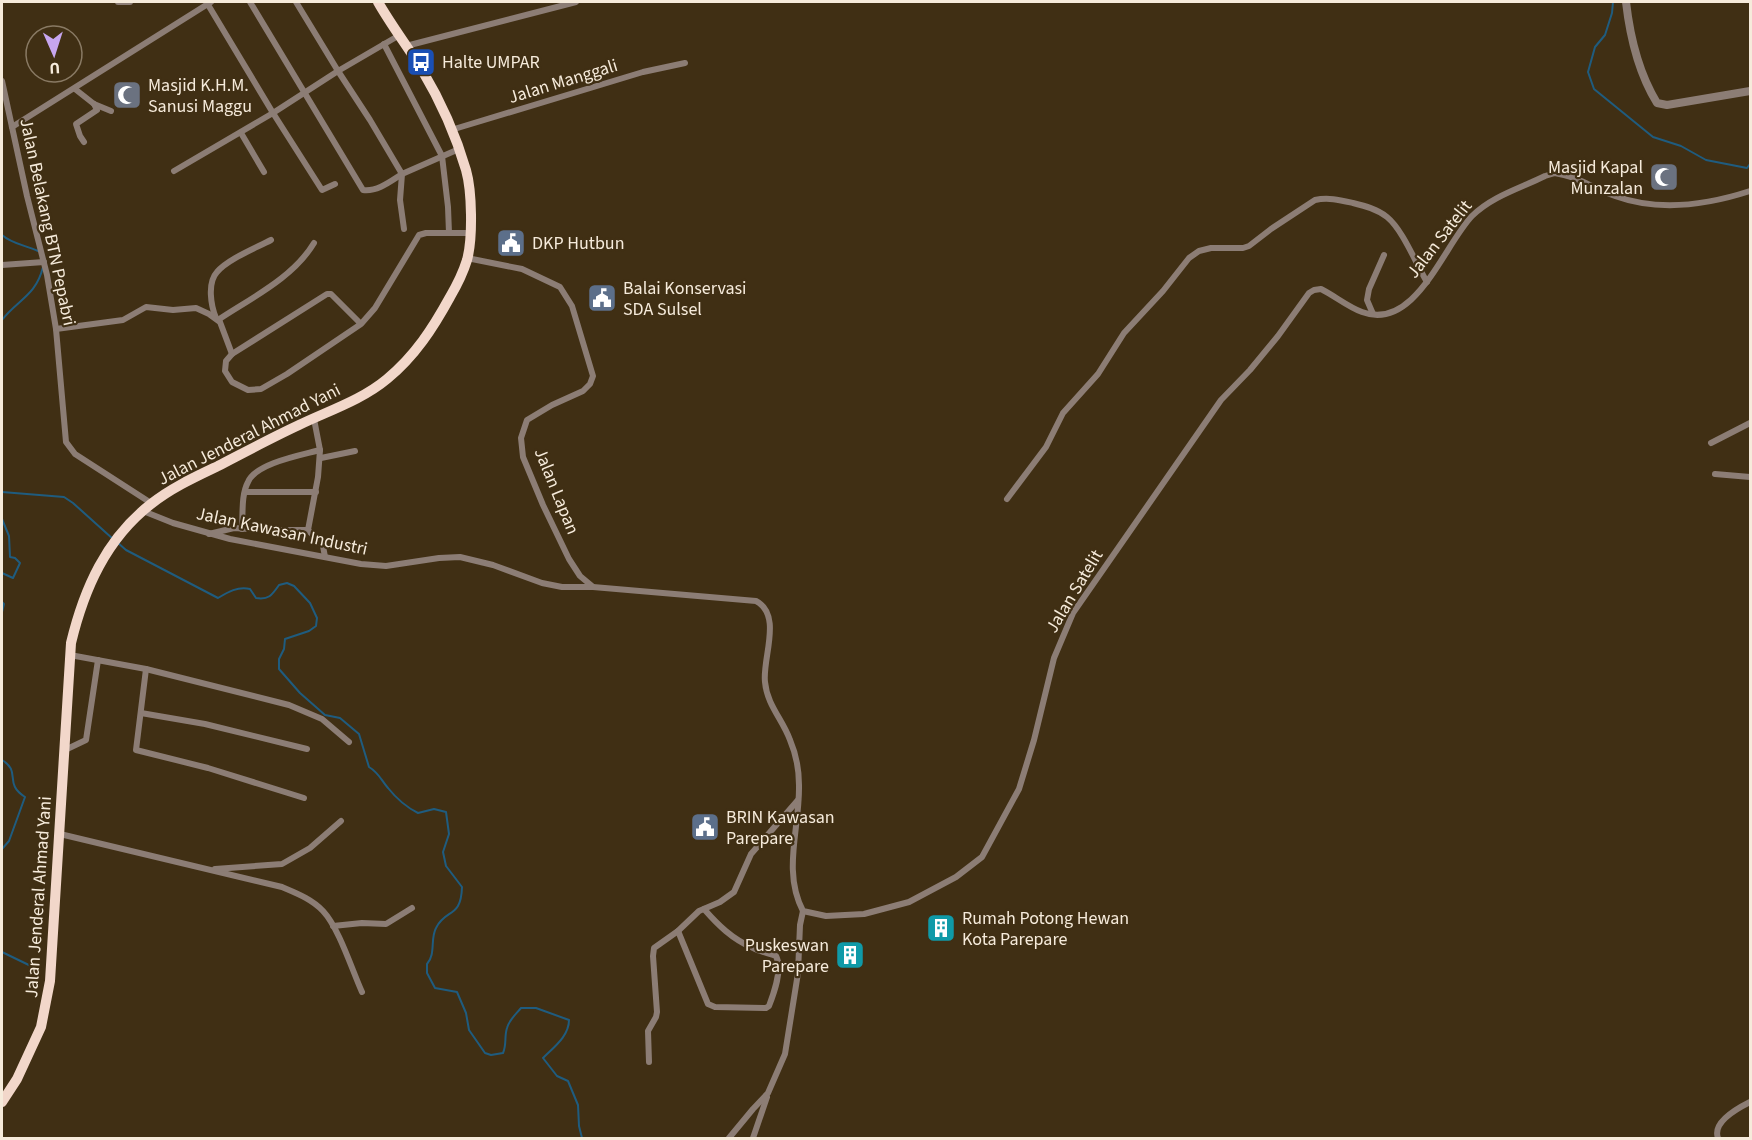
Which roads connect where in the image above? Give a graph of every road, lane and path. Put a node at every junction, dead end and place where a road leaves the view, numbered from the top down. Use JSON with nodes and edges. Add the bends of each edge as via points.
{"nodes":[{"id":1,"x":118,"y":2,"type":"edge"},
{"id":2,"x":130,"y":2,"type":"edge"},
{"id":3,"x":209,"y":2,"type":"edge"},
{"id":4,"x":250,"y":2,"type":"edge"},
{"id":5,"x":296,"y":2,"type":"edge"},
{"id":6,"x":378,"y":2,"type":"edge"},
{"id":7,"x":576,"y":2,"type":"edge"},
{"id":8,"x":1626,"y":2,"type":"edge"},
{"id":9,"x":398,"y":36,"type":"junction"},
{"id":10,"x":384,"y":44,"type":"junction"},
{"id":11,"x":405,"y":46,"type":"junction"},
{"id":12,"x":685,"y":63,"type":"dead end"},
{"id":13,"x":338,"y":71,"type":"junction"},
{"id":14,"x":2,"y":81,"type":"edge"},
{"id":15,"x":75,"y":89,"type":"junction"},
{"id":16,"x":1750,"y":91,"type":"edge"},
{"id":17,"x":304,"y":93,"type":"junction"},
{"id":18,"x":94,"y":104,"type":"junction"},
{"id":19,"x":111,"y":111,"type":"dead end"},
{"id":20,"x":273,"y":113,"type":"junction"},
{"id":21,"x":12,"y":127,"type":"junction"},
{"id":22,"x":451,"y":130,"type":"junction"},
{"id":23,"x":240,"y":133,"type":"junction"},
{"id":24,"x":84,"y":142,"type":"dead end"},
{"id":25,"x":459,"y":149,"type":"junction"},
{"id":26,"x":442,"y":156,"type":"junction"},
{"id":27,"x":174,"y":171,"type":"dead end"},
{"id":28,"x":264,"y":172,"type":"dead end"},
{"id":29,"x":402,"y":174,"type":"junction"},
{"id":30,"x":335,"y":184,"type":"dead end"},
{"id":31,"x":1750,"y":191,"type":"edge"},
{"id":32,"x":404,"y":229,"type":"dead end"},
{"id":33,"x":450,"y":233,"type":"junction"},
{"id":34,"x":470,"y":233,"type":"junction"},
{"id":35,"x":271,"y":240,"type":"dead end"},
{"id":36,"x":314,"y":243,"type":"dead end"},
{"id":37,"x":1384,"y":255,"type":"dead end"},
{"id":38,"x":467,"y":258,"type":"junction"},
{"id":39,"x":44,"y":262,"type":"junction"},
{"id":40,"x":2,"y":265,"type":"edge"},
{"id":41,"x":1427,"y":282,"type":"junction"},
{"id":42,"x":1373,"y":314,"type":"junction"},
{"id":43,"x":217,"y":319,"type":"junction"},
{"id":44,"x":361,"y":324,"type":"junction"},
{"id":45,"x":56,"y":329,"type":"junction"},
{"id":46,"x":232,"y":354,"type":"junction"},
{"id":47,"x":314,"y":419,"type":"junction"},
{"id":48,"x":1750,"y":423,"type":"edge"},
{"id":49,"x":1711,"y":443,"type":"dead end"},
{"id":50,"x":320,"y":450,"type":"junction"},
{"id":51,"x":355,"y":452,"type":"dead end"},
{"id":52,"x":321,"y":458,"type":"junction"},
{"id":53,"x":1715,"y":474,"type":"dead end"},
{"id":54,"x":1750,"y":477,"type":"edge"},
{"id":55,"x":246,"y":492,"type":"junction"},
{"id":56,"x":316,"y":492,"type":"junction"},
{"id":57,"x":1007,"y":499,"type":"dead end"},
{"id":58,"x":147,"y":507,"type":"junction"},
{"id":59,"x":242,"y":529,"type":"junction"},
{"id":60,"x":264,"y":530,"type":"tunnel mouth"},
{"id":61,"x":279,"y":530,"type":"tunnel mouth"},
{"id":62,"x":308,"y":530,"type":"junction"},
{"id":63,"x":208,"y":534,"type":"junction"},
{"id":64,"x":325,"y":557,"type":"junction"},
{"id":65,"x":593,"y":587,"type":"junction"},
{"id":66,"x":70,"y":655,"type":"junction"},
{"id":67,"x":98,"y":660,"type":"junction"},
{"id":68,"x":146,"y":669,"type":"junction"},
{"id":69,"x":141,"y":713,"type":"junction"},
{"id":70,"x":350,"y":742,"type":"dead end"},
{"id":71,"x":307,"y":749,"type":"dead end"},
{"id":72,"x":65,"y":750,"type":"junction"},
{"id":73,"x":304,"y":798,"type":"dead end"},
{"id":74,"x":798,"y":800,"type":"junction"},
{"id":75,"x":341,"y":821,"type":"dead end"},
{"id":76,"x":60,"y":834,"type":"junction"},
{"id":77,"x":210,"y":870,"type":"junction"},
{"id":78,"x":412,"y":908,"type":"dead end"},
{"id":79,"x":704,"y":909,"type":"junction"},
{"id":80,"x":803,"y":911,"type":"junction"},
{"id":81,"x":333,"y":926,"type":"junction"},
{"id":82,"x":678,"y":931,"type":"junction"},
{"id":83,"x":362,"y":992,"type":"dead end"},
{"id":84,"x":649,"y":1062,"type":"dead end"},
{"id":85,"x":768,"y":1093,"type":"junction"},
{"id":86,"x":1750,"y":1101,"type":"edge"},
{"id":87,"x":2,"y":1102,"type":"edge"},
{"id":88,"x":729,"y":1138,"type":"edge"},
{"id":89,"x":753,"y":1138,"type":"edge"},
{"id":90,"x":1718,"y":1138,"type":"edge"}],
"edges":[{"from":1,"to":2,"type":"street"},
{"from":3,"to":15,"type":"street"},
{"from":3,"to":20,"type":"street"},
{"from":4,"to":17,"type":"street"},
{"from":5,"to":13,"type":"street"},
{"from":6,"to":9,"type":"highway","name":"Jalan Jenderal Ahmad Yani"},
{"from":7,"to":11,"type":"street"},
{"from":8,"to":16,"type":"street","via":[[1630,34],[1647,86],[1657,103],[1667,105]]},
{"from":9,"to":10,"type":"street"},
{"from":9,"to":11,"type":"highway","name":"Jalan Jenderal Ahmad Yani"},
{"from":10,"to":13,"type":"street"},
{"from":10,"to":26,"type":"street"},
{"from":11,"to":22,"type":"highway","name":"Jalan Jenderal Ahmad Yani"},
{"from":12,"to":22,"type":"street","name":"Jalan Manggali"},
{"from":13,"to":17,"type":"street"},
{"from":13,"to":29,"type":"street"},
{"from":14,"to":21,"type":"street","name":"Jalan Belakang BTN Pepabri"},
{"from":15,"to":18,"type":"street"},
{"from":15,"to":21,"type":"street"},
{"from":17,"to":20,"type":"street"},
{"from":17,"to":29,"type":"street","via":[[363,190],[370,191]]},
{"from":18,"to":19,"type":"street"},
{"from":18,"to":24,"type":"street","via":[[98,110],[76,124]]},
{"from":20,"to":23,"type":"street"},
{"from":20,"to":30,"type":"street","via":[[322,190]]},
{"from":21,"to":39,"type":"street","name":"Jalan Belakang BTN Pepabri"},
{"from":22,"to":25,"type":"highway","name":"Jalan Jenderal Ahmad Yani"},
{"from":23,"to":27,"type":"street"},
{"from":23,"to":28,"type":"street"},
{"from":25,"to":26,"type":"street"},
{"from":25,"to":34,"type":"highway","name":"Jalan Jenderal Ahmad Yani","via":[[470,192]]},
{"from":26,"to":29,"type":"street"},
{"from":26,"to":33,"type":"street"},
{"from":29,"to":32,"type":"street"},
{"from":31,"to":41,"type":"street","name":"Jalan Satelit","via":[[1690,205],[1659,205],[1615,196],[1564,175],[1545,176],[1481,208],[1457,235]]},
{"from":33,"to":34,"type":"street"},
{"from":33,"to":44,"type":"street","via":[[416,237],[399,271]]},
{"from":34,"to":38,"type":"highway","name":"Jalan Jenderal Ahmad Yani"},
{"from":35,"to":43,"type":"street","via":[[215,274],[212,305]]},
{"from":36,"to":43,"type":"street","via":[[292,269]]},
{"from":37,"to":42,"type":"street","via":[[1369,289],[1367,300]]},
{"from":38,"to":47,"type":"highway","name":"Jalan Jenderal Ahmad Yani","via":[[459,281],[414,353],[386,380]]},
{"from":38,"to":65,"type":"street","name":"Jalan Lapan","via":[[522,268],[560,287],[572,306],[593,376],[590,384],[527,420],[521,438],[523,457],[569,559]]},
{"from":39,"to":40,"type":"street"},
{"from":39,"to":45,"type":"street","name":"Jalan Belakang BTN Pepabri"},
{"from":41,"to":42,"type":"street","name":"Jalan Satelit","via":[[1400,308]]},
{"from":41,"to":57,"type":"street","via":[[1388,218],[1371,208],[1335,199],[1315,200],[1249,246],[1198,251],[1124,333],[1098,374],[1063,413],[1046,447]]},
{"from":42,"to":80,"type":"street","name":"Jalan Satelit","via":[[1362,312],[1322,289],[1309,293],[1215,409],[1070,621],[1054,658],[1018,789],[982,857],[956,877],[909,902],[864,914],[826,916]]},
{"from":43,"to":45,"type":"street","via":[[196,308],[146,307],[123,320]]},
{"from":43,"to":46,"type":"street"},
{"from":44,"to":46,"type":"street","via":[[327,294]]},
{"from":44,"to":46,"type":"street","via":[[261,388],[248,390],[232,382],[224,367]]},
{"from":45,"to":58,"type":"street","name":"Jalan Belakang BTN Pepabri","via":[[69,448]]},
{"from":47,"to":50,"type":"street"},
{"from":47,"to":58,"type":"highway","name":"Jalan Jenderal Ahmad Yani","via":[[180,485]]},
{"from":48,"to":49,"type":"street"},
{"from":50,"to":52,"type":"street"},
{"from":50,"to":55,"type":"street","via":[[262,468],[250,478]]},
{"from":51,"to":52,"type":"street"},
{"from":52,"to":56,"type":"street"},
{"from":53,"to":54,"type":"street"},
{"from":55,"to":56,"type":"street"},
{"from":55,"to":59,"type":"street"},
{"from":56,"to":62,"type":"street"},
{"from":58,"to":63,"type":"street","name":"Jalan Kawasan Industri"},
{"from":58,"to":66,"type":"highway","name":"Jalan Jenderal Ahmad Yani","via":[[116,539],[99,566],[78,611]]},
{"from":59,"to":60,"type":"street"},
{"from":59,"to":63,"type":"street"},
{"from":61,"to":62,"type":"street"},
{"from":62,"to":64,"type":"street","via":[[323,546]]},
{"from":63,"to":64,"type":"street","name":"Jalan Kawasan Industri"},
{"from":64,"to":65,"type":"street","name":"Jalan Kawasan Industri","via":[[386,566],[460,557],[542,583]]},
{"from":65,"to":74,"type":"street","via":[[756,601],[763,605],[771,624],[766,688],[797,764]]},
{"from":66,"to":67,"type":"street"},
{"from":66,"to":72,"type":"highway","name":"Jalan Jenderal Ahmad Yani"},
{"from":67,"to":68,"type":"street"},
{"from":67,"to":72,"type":"street","via":[[86,740]]},
{"from":68,"to":69,"type":"street"},
{"from":68,"to":70,"type":"street","via":[[289,705],[322,719]]},
{"from":69,"to":71,"type":"street","via":[[206,724]]},
{"from":69,"to":73,"type":"street","via":[[135,748],[138,751]]},
{"from":72,"to":76,"type":"highway","name":"Jalan Jenderal Ahmad Yani"},
{"from":74,"to":79,"type":"street","via":[[752,854],[734,892]]},
{"from":74,"to":80,"type":"street","via":[[792,855]]},
{"from":75,"to":77,"type":"street","via":[[310,848],[282,864]]},
{"from":76,"to":77,"type":"street"},
{"from":76,"to":87,"type":"highway","name":"Jalan Jenderal Ahmad Yani","via":[[46,1009],[17,1079]]},
{"from":77,"to":81,"type":"street","via":[[299,894],[324,911]]},
{"from":78,"to":81,"type":"street","via":[[386,924]]},
{"from":79,"to":82,"type":"street"},
{"from":79,"to":82,"type":"street","via":[[736,940],[776,956],[779,966],[769,1006],[708,1004]]},
{"from":80,"to":85,"type":"street","via":[[787,1044]]},
{"from":81,"to":83,"type":"street"},
{"from":82,"to":84,"type":"street","via":[[656,945],[654,951],[657,1012],[648,1031]]},
{"from":85,"to":88,"type":"street"},
{"from":85,"to":89,"type":"street"},
{"from":86,"to":90,"type":"street","via":[[1724,1119],[1716,1132]]}]}
